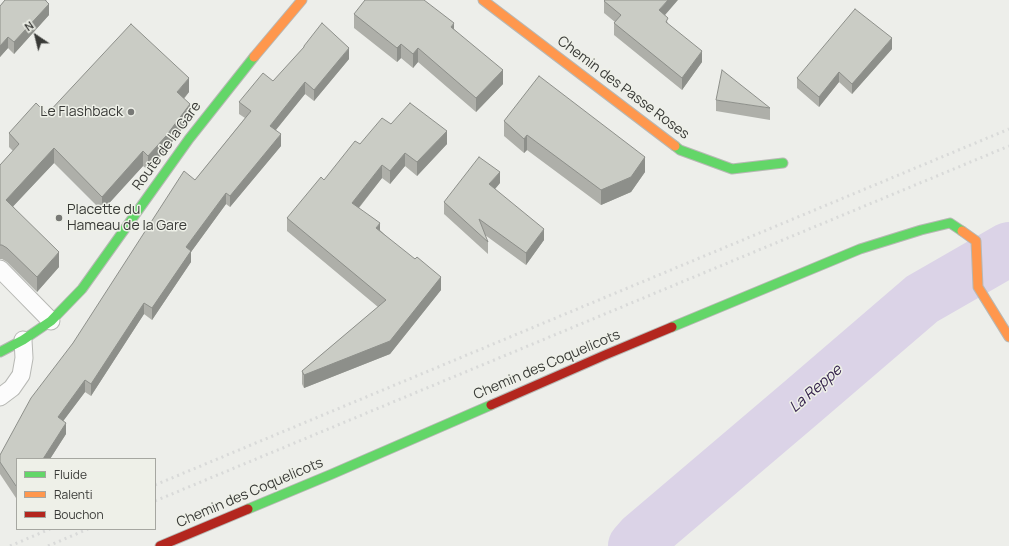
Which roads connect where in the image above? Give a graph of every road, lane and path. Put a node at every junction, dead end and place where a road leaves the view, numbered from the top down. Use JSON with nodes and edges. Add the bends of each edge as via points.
{"nodes":[{"id":1,"x":483,"y":0,"type":"edge"},
{"id":2,"x":299,"y":1,"type":"edge"},
{"id":3,"x":783,"y":163,"type":"dead end"},
{"id":4,"x":0,"y":269,"type":"edge"},
{"id":5,"x":51,"y":321,"type":"junction"},
{"id":6,"x":1009,"y":337,"type":"edge"},
{"id":7,"x":23,"y":340,"type":"junction"},
{"id":8,"x":0,"y":352,"type":"edge"},
{"id":9,"x":0,"y":397,"type":"edge"},
{"id":10,"x":160,"y":546,"type":"edge"}],
"edges":[{"from":1,"to":3,"type":"street","name":"Chemin des Passe Roses","via":[[680,150],[732,169]]},
{"from":2,"to":5,"type":"street","name":"Route de la Gare","via":[[189,139],[82,290]]},
{"from":4,"to":5,"type":"lane"},
{"from":5,"to":7,"type":"street","name":"Route de la Gare"},
{"from":6,"to":10,"type":"street","name":"Chemin des Coquelicots","via":[[978,287],[976,241],[950,223],[921,230],[860,250],[605,355]]},
{"from":7,"to":8,"type":"street","name":"Route de la Gare"},
{"from":7,"to":9,"type":"lane","via":[[24,358],[21,375],[12,388]]}]}
